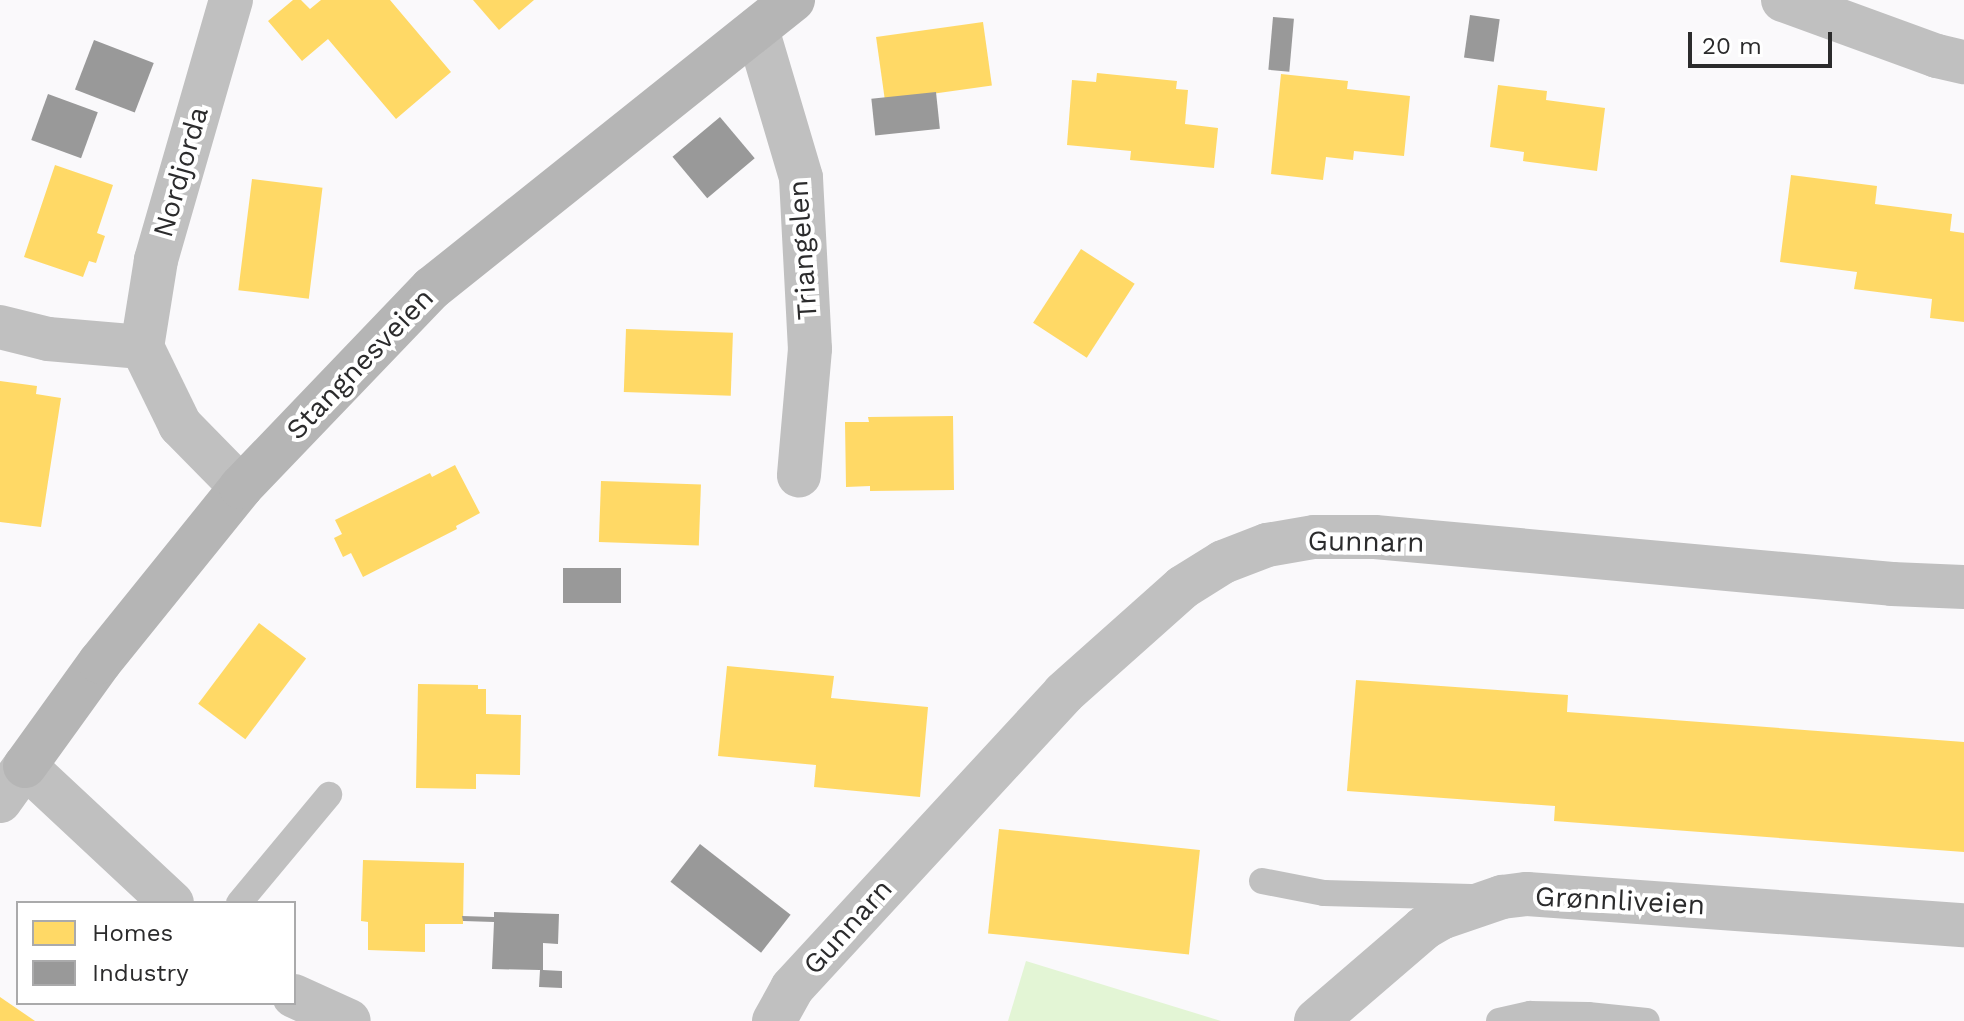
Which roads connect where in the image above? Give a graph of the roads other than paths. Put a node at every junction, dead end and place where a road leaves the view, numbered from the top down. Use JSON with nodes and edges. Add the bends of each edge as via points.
{"nodes":[{"id":1,"x":231,"y":0,"type":"edge"},
{"id":2,"x":793,"y":0,"type":"edge"},
{"id":3,"x":1783,"y":0,"type":"edge"},
{"id":4,"x":757,"y":29,"type":"junction"},
{"id":5,"x":1964,"y":62,"type":"edge"},
{"id":6,"x":0,"y":327,"type":"edge"},
{"id":7,"x":142,"y":347,"type":"junction"},
{"id":8,"x":799,"y":476,"type":"dead end"},
{"id":9,"x":241,"y":487,"type":"junction"},
{"id":10,"x":1964,"y":587,"type":"edge"},
{"id":11,"x":25,"y":766,"type":"junction"},
{"id":12,"x":329,"y":795,"type":"dead end"},
{"id":13,"x":0,"y":801,"type":"edge"},
{"id":14,"x":1262,"y":881,"type":"dead end"},
{"id":15,"x":1502,"y":897,"type":"junction"},
{"id":16,"x":170,"y":901,"type":"edge"},
{"id":17,"x":241,"y":901,"type":"edge"},
{"id":18,"x":1964,"y":925,"type":"edge"},
{"id":19,"x":296,"y":997,"type":"edge"},
{"id":20,"x":349,"y":1021,"type":"edge"},
{"id":21,"x":774,"y":1021,"type":"edge"},
{"id":22,"x":1316,"y":1021,"type":"edge"},
{"id":23,"x":1499,"y":1021,"type":"edge"},
{"id":24,"x":1647,"y":1021,"type":"edge"}],
"edges":[{"from":1,"to":7,"type":"street","name":"Nordjorda","via":[[156,260]]},
{"from":2,"to":4,"type":"main road","name":"Stangnesveien"},
{"from":3,"to":5,"type":"street"},
{"from":4,"to":8,"type":"street","name":"Triangelen","via":[[801,178],[810,349]]},
{"from":4,"to":9,"type":"main road","name":"Stangnesveien","via":[[432,288]]},
{"from":6,"to":7,"type":"street","via":[[48,339]]},
{"from":7,"to":9,"type":"street","via":[[180,425]]},
{"from":9,"to":11,"type":"main road","name":"Stangnesveien","via":[[100,662]]},
{"from":10,"to":21,"type":"street","name":"Gunnarn","via":[[1375,537],[1314,537],[1267,545],[1223,562],[1183,587],[1064,693],[792,988]]},
{"from":11,"to":13,"type":"street","name":"Stangnesveien"},
{"from":11,"to":16,"type":"street"},
{"from":12,"to":17,"type":"lane"},
{"from":14,"to":15,"type":"lane","via":[[1324,893]]},
{"from":15,"to":18,"type":"street","name":"Grønnliveien","via":[[1543,895]]},
{"from":15,"to":22,"type":"street","name":"Grønnliveien","via":[[1424,928]]},
{"from":19,"to":20,"type":"street"},
{"from":23,"to":24,"type":"lane","via":[[1530,1014]]}]}
